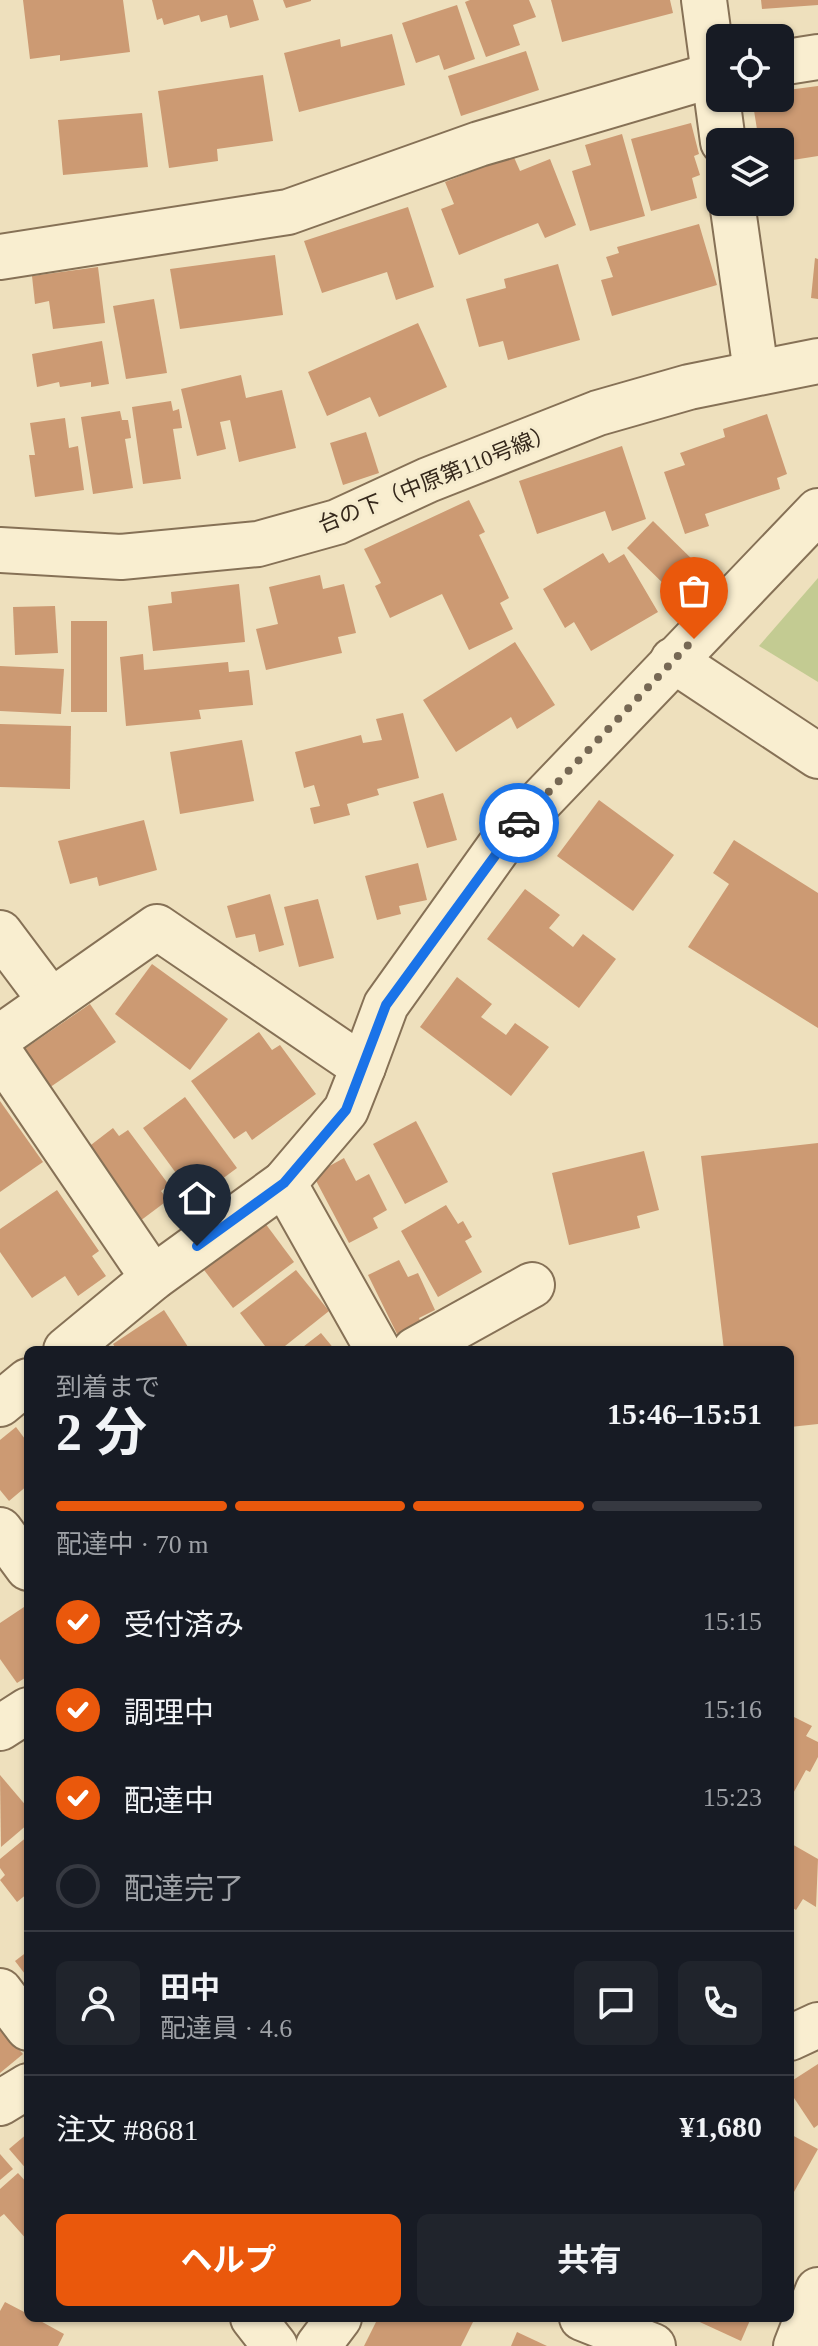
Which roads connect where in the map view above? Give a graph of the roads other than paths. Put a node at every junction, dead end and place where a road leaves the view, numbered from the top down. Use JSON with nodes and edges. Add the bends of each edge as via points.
{"nodes":[{"id":1,"x":704,"y":0,"type":"edge"},
{"id":2,"x":708,"y":24,"type":"edge"},
{"id":3,"x":818,"y":57,"type":"edge"},
{"id":4,"x":794,"y":61,"type":"edge"},
{"id":5,"x":706,"y":76,"type":"edge"},
{"id":6,"x":734,"y":216,"type":"edge"},
{"id":7,"x":0,"y":257,"type":"edge"},
{"id":8,"x":818,"y":361,"type":"edge"},
{"id":9,"x":756,"y":372,"type":"junction"},
{"id":10,"x":818,"y":511,"type":"edge"},
{"id":11,"x":0,"y":525,"type":"edge"},
{"id":12,"x":0,"y":550,"type":"edge"},
{"id":13,"x":673,"y":660,"type":"junction"},
{"id":14,"x":818,"y":756,"type":"edge"},
{"id":15,"x":0,"y":933,"type":"edge"},
{"id":16,"x":51,"y":1001,"type":"junction"},
{"id":17,"x":0,"y":1037,"type":"edge"},
{"id":18,"x":0,"y":1053,"type":"edge"},
{"id":19,"x":363,"y":1067,"type":"junction"},
{"id":20,"x":284,"y":1183,"type":"junction"},
{"id":21,"x":153,"y":1278,"type":"junction"},
{"id":22,"x":532,"y":1285,"type":"dead end"},
{"id":23,"x":71,"y":1346,"type":"edge"},
{"id":24,"x":376,"y":1346,"type":"edge"},
{"id":25,"x":422,"y":1346,"type":"edge"},
{"id":26,"x":24,"y":1384,"type":"edge"},
{"id":27,"x":0,"y":1404,"type":"edge"},
{"id":28,"x":0,"y":1530,"type":"edge"},
{"id":29,"x":24,"y":1563,"type":"edge"},
{"id":30,"x":24,"y":1713,"type":"edge"},
{"id":31,"x":0,"y":1728,"type":"edge"},
{"id":32,"x":0,"y":1991,"type":"edge"},
{"id":33,"x":24,"y":2023,"type":"edge"},
{"id":34,"x":818,"y":2025,"type":"edge"},
{"id":35,"x":794,"y":2036,"type":"edge"},
{"id":36,"x":24,"y":2088,"type":"edge"},
{"id":37,"x":0,"y":2103,"type":"edge"},
{"id":38,"x":818,"y":2290,"type":"edge"},
{"id":39,"x":256,"y":2322,"type":"edge"},
{"id":40,"x":336,"y":2322,"type":"edge"},
{"id":41,"x":592,"y":2322,"type":"edge"},
{"id":42,"x":275,"y":2346,"type":"edge"},
{"id":43,"x":318,"y":2346,"type":"edge"},
{"id":44,"x":653,"y":2346,"type":"edge"},
{"id":45,"x":796,"y":2346,"type":"edge"}],
"edges":[{"from":1,"to":2,"type":"street"},
{"from":3,"to":4,"type":"street"},
{"from":5,"to":7,"type":"street","via":[[479,144],[288,212]]},
{"from":6,"to":9,"type":"street"},
{"from":8,"to":9,"type":"street","name":"台の下（中原第110号線）"},
{"from":9,"to":12,"type":"street","name":"台の下（中原第110号線）","via":[[598,413],[337,522],[258,544],[121,557]]},
{"from":10,"to":13,"type":"street"},
{"from":11,"to":12,"type":"street"},
{"from":13,"to":14,"type":"street"},
{"from":13,"to":19,"type":"street","via":[[506,837],[386,1005]]},
{"from":15,"to":16,"type":"street"},
{"from":16,"to":17,"type":"street"},
{"from":16,"to":19,"type":"street","via":[[157,927]]},
{"from":18,"to":21,"type":"street"},
{"from":19,"to":20,"type":"street","via":[[346,1110]]},
{"from":20,"to":21,"type":"street"},
{"from":20,"to":24,"type":"street"},
{"from":21,"to":23,"type":"street"},
{"from":22,"to":25,"type":"street"},
{"from":26,"to":27,"type":"street"},
{"from":28,"to":29,"type":"street"},
{"from":30,"to":31,"type":"street"},
{"from":32,"to":33,"type":"street"},
{"from":34,"to":35,"type":"street"},
{"from":36,"to":37,"type":"street"},
{"from":38,"to":45,"type":"street"},
{"from":39,"to":42,"type":"street"},
{"from":40,"to":43,"type":"street"},
{"from":41,"to":44,"type":"street"}]}
